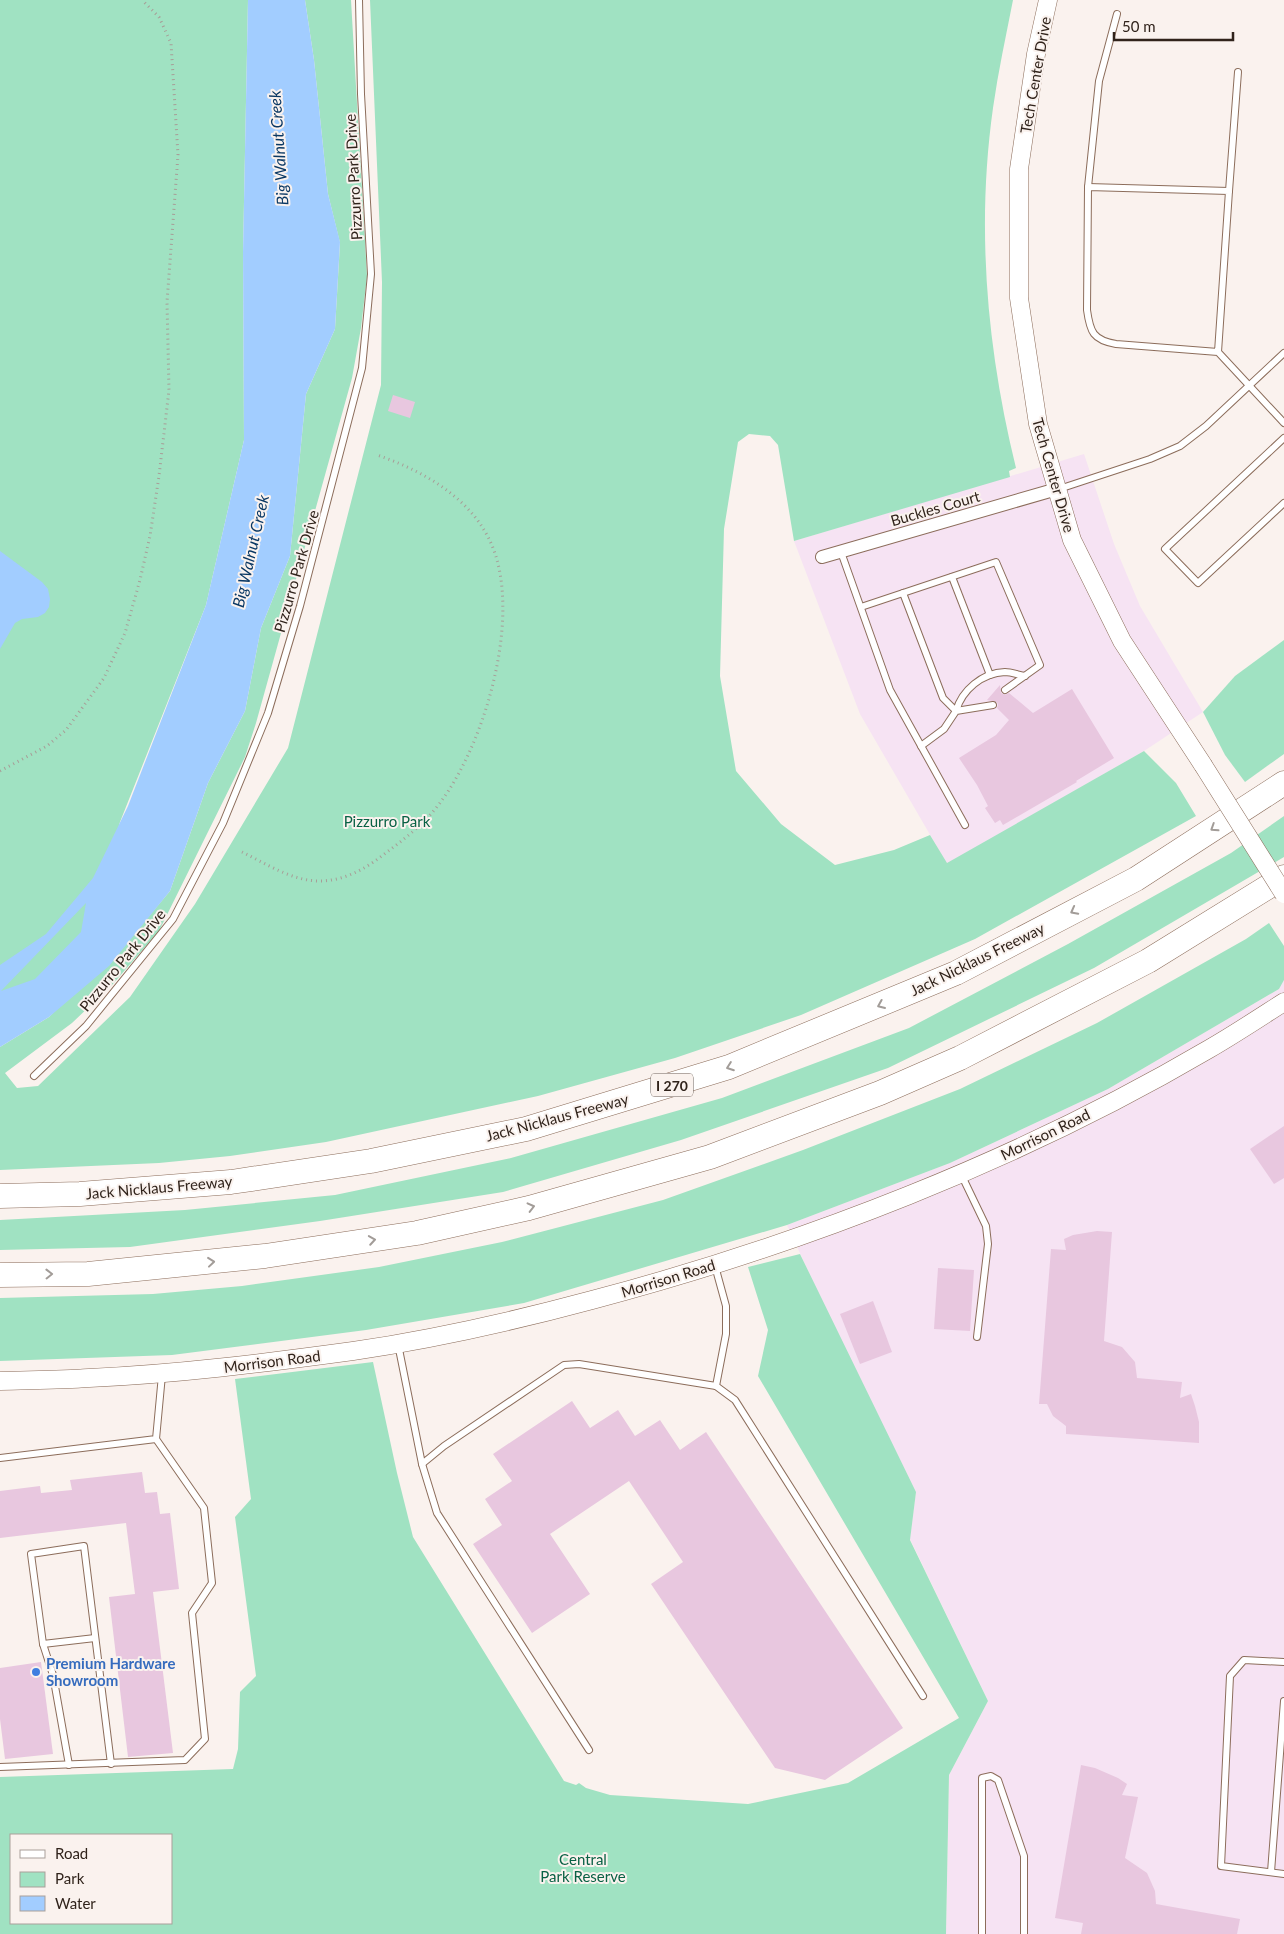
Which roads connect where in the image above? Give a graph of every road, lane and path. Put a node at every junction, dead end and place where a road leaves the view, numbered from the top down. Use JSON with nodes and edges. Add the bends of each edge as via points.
{"nodes":[{"id":1,"x":142,"y":0,"type":"edge"},
{"id":2,"x":359,"y":0,"type":"edge"},
{"id":3,"x":1048,"y":0,"type":"edge"},
{"id":4,"x":1117,"y":14,"type":"dead end"},
{"id":5,"x":1238,"y":72,"type":"dead end"},
{"id":6,"x":1088,"y":187,"type":"junction"},
{"id":7,"x":1229,"y":191,"type":"junction"},
{"id":8,"x":1218,"y":352,"type":"junction"},
{"id":9,"x":1284,"y":353,"type":"edge"},
{"id":10,"x":1250,"y":385,"type":"junction"},
{"id":11,"x":1284,"y":422,"type":"edge"},
{"id":12,"x":1284,"y":438,"type":"edge"},
{"id":13,"x":377,"y":455,"type":"dead end"},
{"id":14,"x":1058,"y":489,"type":"junction"},
{"id":15,"x":1284,"y":503,"type":"edge"},
{"id":16,"x":841,"y":552,"type":"junction"},
{"id":17,"x":822,"y":557,"type":"dead end"},
{"id":18,"x":952,"y":576,"type":"junction"},
{"id":19,"x":903,"y":593,"type":"junction"},
{"id":20,"x":861,"y":607,"type":"junction"},
{"id":21,"x":990,"y":675,"type":"junction"},
{"id":22,"x":1025,"y":676,"type":"junction"},
{"id":23,"x":1006,"y":690,"type":"dead end"},
{"id":24,"x":993,"y":705,"type":"dead end"},
{"id":25,"x":956,"y":711,"type":"junction"},
{"id":26,"x":921,"y":746,"type":"junction"},
{"id":27,"x":0,"y":771,"type":"edge"},
{"id":28,"x":1284,"y":783,"type":"edge"},
{"id":29,"x":965,"y":826,"type":"dead end"},
{"id":30,"x":242,"y":852,"type":"dead end"},
{"id":31,"x":1284,"y":877,"type":"edge"},
{"id":32,"x":1284,"y":894,"type":"edge"},
{"id":33,"x":1284,"y":1002,"type":"edge"},
{"id":34,"x":34,"y":1076,"type":"dead end"},
{"id":35,"x":960,"y":1173,"type":"junction"},
{"id":36,"x":0,"y":1196,"type":"edge"},
{"id":37,"x":715,"y":1264,"type":"junction"},
{"id":38,"x":0,"y":1275,"type":"edge"},
{"id":39,"x":976,"y":1337,"type":"dead end"},
{"id":40,"x":398,"y":1343,"type":"junction"},
{"id":41,"x":162,"y":1372,"type":"junction"},
{"id":42,"x":0,"y":1380,"type":"edge"},
{"id":43,"x":716,"y":1386,"type":"junction"},
{"id":44,"x":156,"y":1439,"type":"junction"},
{"id":45,"x":0,"y":1458,"type":"edge"},
{"id":46,"x":422,"y":1464,"type":"junction"},
{"id":47,"x":95,"y":1638,"type":"junction"},
{"id":48,"x":43,"y":1644,"type":"junction"},
{"id":49,"x":1284,"y":1662,"type":"edge"},
{"id":50,"x":923,"y":1696,"type":"dead end"},
{"id":51,"x":1284,"y":1701,"type":"edge"},
{"id":52,"x":1282,"y":1748,"type":"edge"},
{"id":53,"x":588,"y":1750,"type":"dead end"},
{"id":54,"x":111,"y":1764,"type":"junction"},
{"id":55,"x":69,"y":1765,"type":"junction"},
{"id":56,"x":0,"y":1767,"type":"edge"},
{"id":57,"x":1271,"y":1872,"type":"junction"},
{"id":58,"x":1284,"y":1874,"type":"edge"},
{"id":59,"x":982,"y":1934,"type":"edge"},
{"id":60,"x":1024,"y":1934,"type":"edge"}],
"edges":[{"from":1,"to":27,"type":"path","via":[[159,17],[171,43],[178,155],[167,302],[169,390],[150,536],[125,633],[104,678],[66,730],[26,758]]},
{"from":2,"to":34,"type":"lane","name":"Pizzurro Park Drive","via":[[371,274],[362,368],[268,713],[223,823],[173,919],[86,1026]]},
{"from":3,"to":14,"type":"street","name":"Tech Center Drive","via":[[1036,54],[1019,169],[1019,298],[1038,424]]},
{"from":4,"to":6,"type":"lane","via":[[1099,81]]},
{"from":5,"to":7,"type":"lane"},
{"from":6,"to":7,"type":"lane"},
{"from":6,"to":8,"type":"lane","via":[[1087,310],[1093,335],[1107,343]]},
{"from":7,"to":8,"type":"lane"},
{"from":8,"to":10,"type":"lane"},
{"from":9,"to":10,"type":"lane"},
{"from":10,"to":11,"type":"lane"},
{"from":10,"to":14,"type":"lane","via":[[1180,446]]},
{"from":12,"to":15,"type":"lane","via":[[1165,549],[1198,583]]},
{"from":13,"to":30,"type":"path","via":[[445,488],[461,501],[489,538],[502,580],[503,623],[494,676],[478,728],[458,772],[431,814],[397,845],[358,872],[334,879],[307,880]]},
{"from":14,"to":16,"type":"street","name":"Buckles Court"},
{"from":14,"to":32,"type":"street","name":"Tech Center Drive","bridge":true,"via":[[1072,540],[1122,641]]},
{"from":16,"to":17,"type":"street","name":"Buckles Court"},
{"from":16,"to":20,"type":"lane"},
{"from":18,"to":19,"type":"lane"},
{"from":18,"to":21,"type":"lane"},
{"from":18,"to":22,"type":"lane","via":[[996,562],[1040,665]]},
{"from":19,"to":20,"type":"lane"},
{"from":19,"to":25,"type":"lane","via":[[943,698]]},
{"from":20,"to":26,"type":"lane","via":[[890,690]]},
{"from":21,"to":22,"type":"lane","via":[[1006,672]]},
{"from":21,"to":25,"type":"lane","via":[[968,689]]},
{"from":22,"to":23,"type":"lane"},
{"from":24,"to":25,"type":"lane"},
{"from":25,"to":26,"type":"lane","via":[[944,729]]},
{"from":26,"to":29,"type":"lane"},
{"from":28,"to":36,"type":"highway","name":"Jack Nicklaus Freeway","number":"I 270","one_way":true,"via":[[1136,879],[956,973],[730,1068],[526,1129],[371,1161],[231,1182],[80,1194]]},
{"from":38,"to":31,"type":"highway","one_way":true,"via":[[88,1274],[246,1258],[417,1233],[529,1208],[710,1157],[880,1093],[960,1058],[1148,961]]},
{"from":33,"to":35,"type":"street","name":"Morrison Road","via":[[1138,1089]]},
{"from":35,"to":37,"type":"street","name":"Morrison Road","via":[[886,1205]]},
{"from":35,"to":39,"type":"lane","via":[[986,1226],[988,1244]]},
{"from":37,"to":40,"type":"street","name":"Morrison Road","via":[[648,1286],[533,1316]]},
{"from":37,"to":43,"type":"lane","via":[[726,1306],[726,1334]]},
{"from":40,"to":41,"type":"street","name":"Morrison Road","via":[[232,1366]]},
{"from":40,"to":46,"type":"lane"},
{"from":41,"to":42,"type":"street","name":"Morrison Road"},
{"from":41,"to":44,"type":"lane"},
{"from":43,"to":46,"type":"lane","via":[[579,1364],[564,1365]]},
{"from":43,"to":50,"type":"lane","via":[[735,1400]]},
{"from":44,"to":45,"type":"lane"},
{"from":44,"to":54,"type":"lane","via":[[204,1508],[212,1584],[192,1613],[205,1739],[186,1760]]},
{"from":46,"to":53,"type":"lane","via":[[436,1513]]},
{"from":47,"to":48,"type":"lane"},
{"from":47,"to":48,"type":"lane","via":[[84,1546],[31,1554]]},
{"from":47,"to":54,"type":"lane"},
{"from":48,"to":55,"type":"lane","via":[[53,1675]]},
{"from":49,"to":57,"type":"lane","via":[[1244,1660],[1230,1676],[1221,1866]]},
{"from":51,"to":52,"type":"lane"},
{"from":52,"to":57,"type":"lane"},
{"from":54,"to":55,"type":"lane"},
{"from":55,"to":56,"type":"lane"},
{"from":57,"to":58,"type":"lane"},
{"from":59,"to":60,"type":"lane","via":[[982,1778],[991,1776],[998,1780],[1024,1856]]}]}
